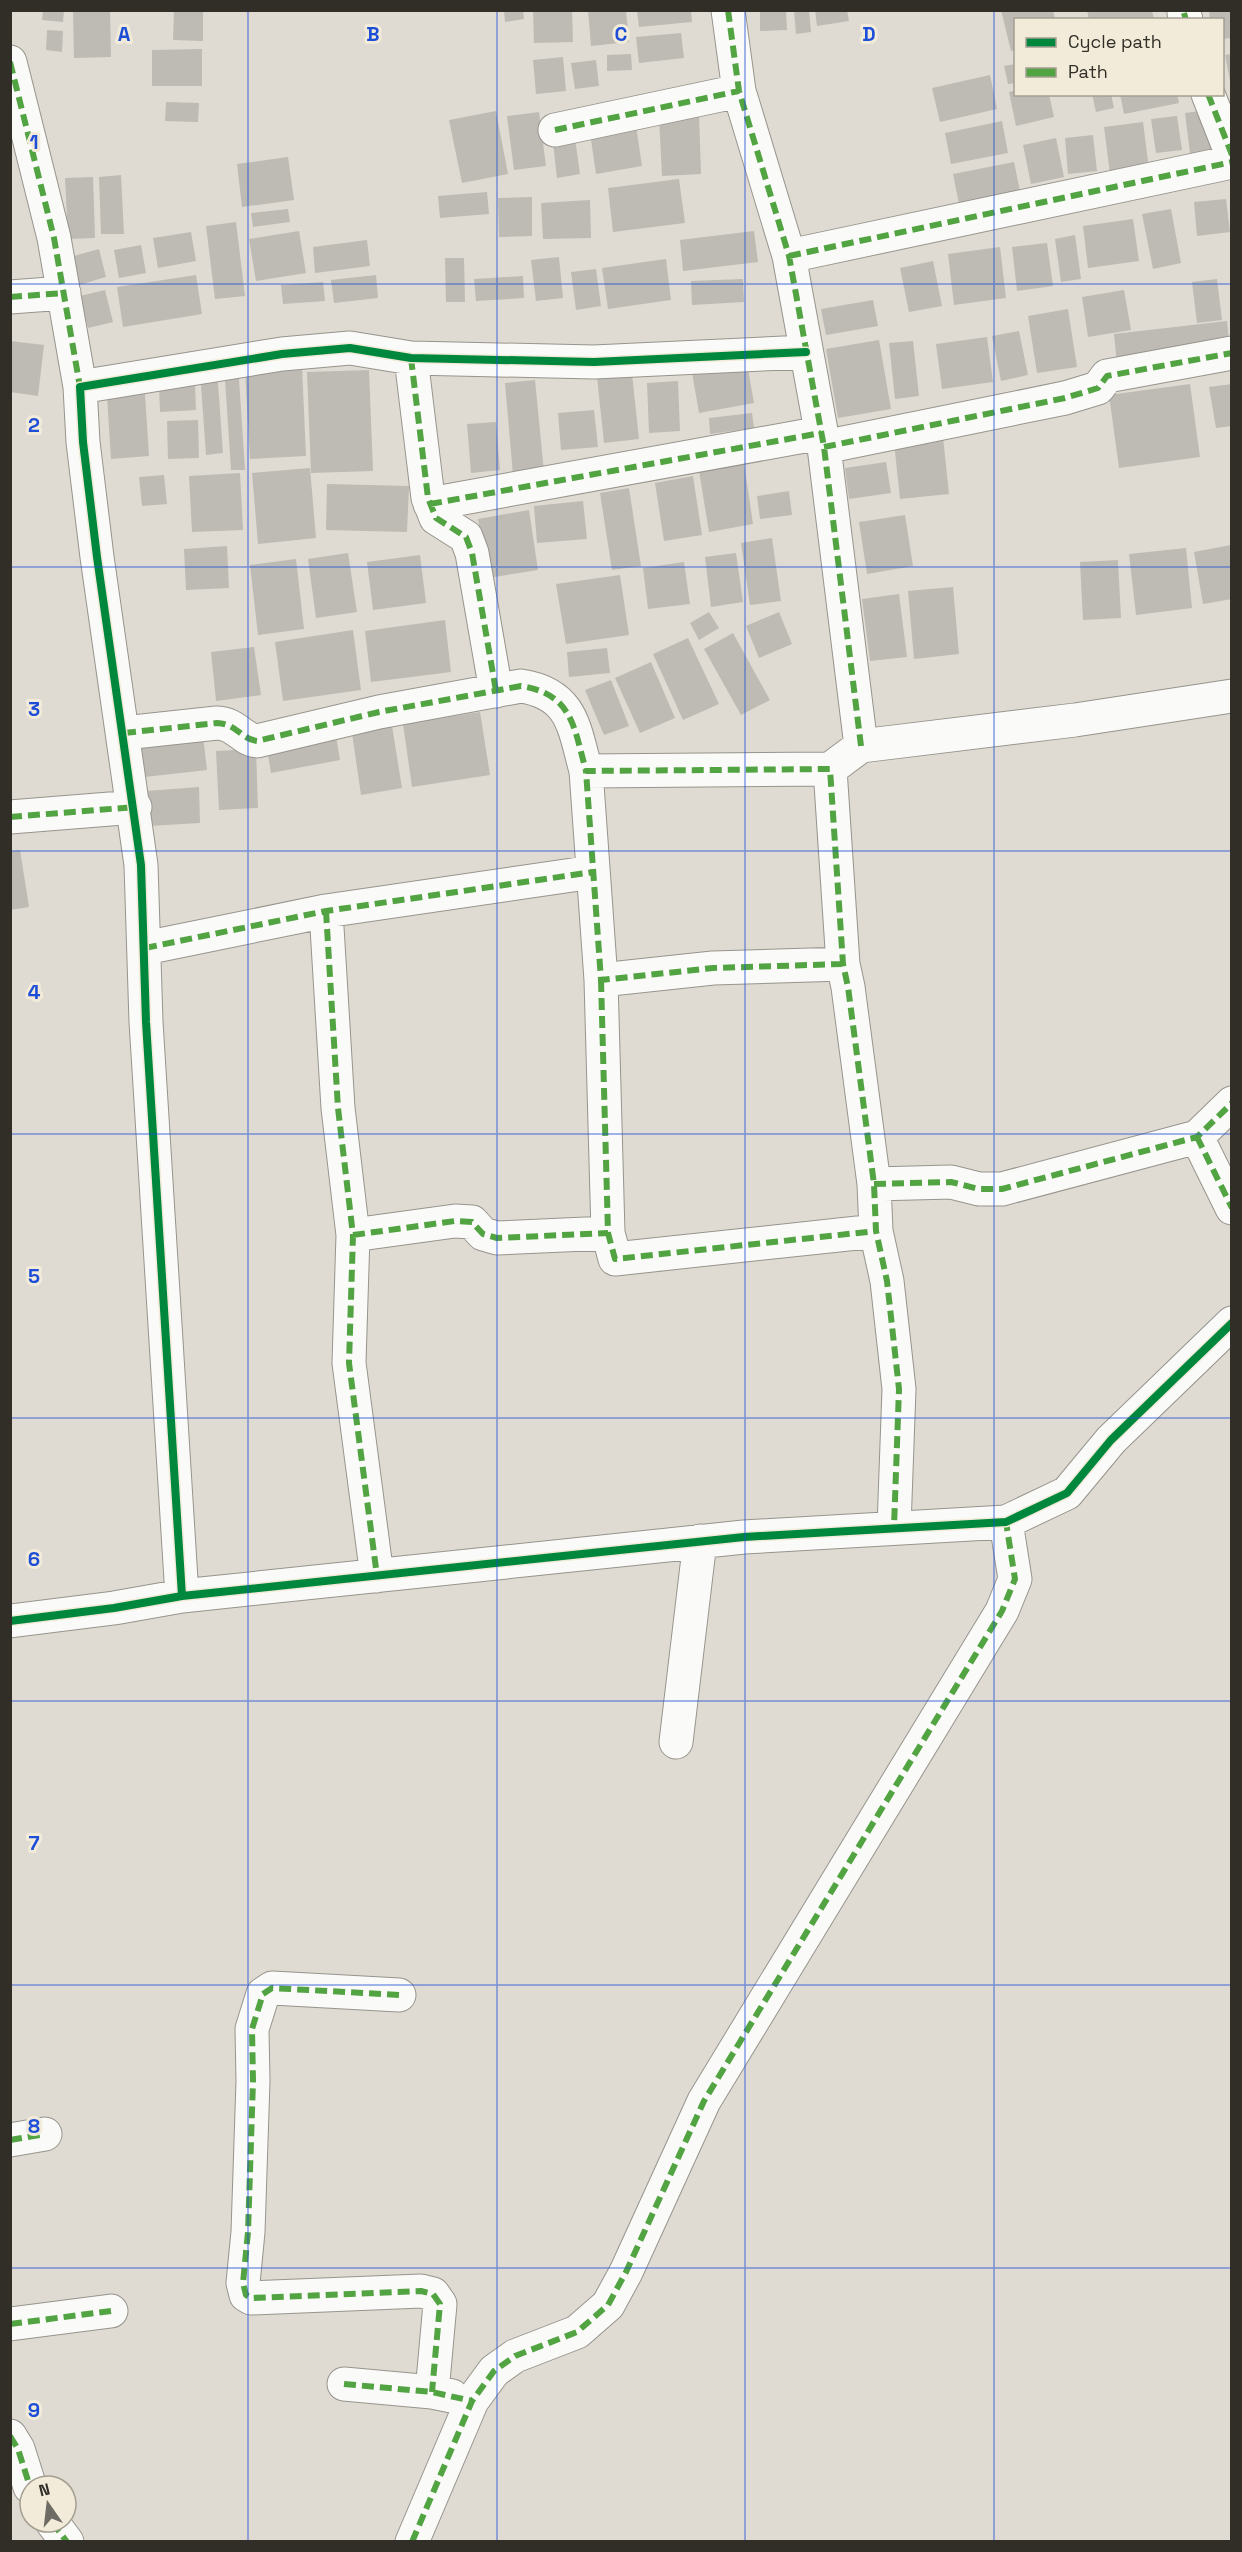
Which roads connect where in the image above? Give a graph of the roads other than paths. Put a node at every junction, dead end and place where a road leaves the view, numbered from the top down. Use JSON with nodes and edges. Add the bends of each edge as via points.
{"nodes":[{"id":1,"x":728,"y":10,"type":"edge"},
{"id":2,"x":10,"y":62,"type":"edge"},
{"id":3,"x":739,"y":91,"type":"junction"},
{"id":4,"x":1209,"y":96,"type":"edge"},
{"id":5,"x":555,"y":130,"type":"dead end"},
{"id":6,"x":1232,"y":155,"type":"edge"},
{"id":7,"x":1232,"y":162,"type":"edge"},
{"id":8,"x":789,"y":256,"type":"junction"},
{"id":9,"x":64,"y":293,"type":"junction"},
{"id":10,"x":10,"y":297,"type":"edge"},
{"id":11,"x":806,"y":352,"type":"junction"},
{"id":12,"x":1232,"y":353,"type":"edge"},
{"id":13,"x":411,"y":358,"type":"junction"},
{"id":14,"x":80,"y":387,"type":"junction"},
{"id":15,"x":823,"y":440,"type":"junction"},
{"id":16,"x":430,"y":504,"type":"junction"},
{"id":17,"x":496,"y":691,"type":"junction"},
{"id":18,"x":1232,"y":696,"type":"edge"},
{"id":19,"x":124,"y":734,"type":"junction"},
{"id":20,"x":861,"y":746,"type":"junction"},
{"id":21,"x":830,"y":769,"type":"junction"},
{"id":22,"x":586,"y":771,"type":"junction"},
{"id":23,"x":135,"y":807,"type":"junction"},
{"id":24,"x":10,"y":818,"type":"edge"},
{"id":25,"x":593,"y":872,"type":"junction"},
{"id":26,"x":326,"y":910,"type":"junction"},
{"id":27,"x":145,"y":948,"type":"junction"},
{"id":28,"x":843,"y":963,"type":"junction"},
{"id":29,"x":601,"y":980,"type":"junction"},
{"id":30,"x":1232,"y":1103,"type":"edge"},
{"id":31,"x":1197,"y":1137,"type":"junction"},
{"id":32,"x":874,"y":1184,"type":"junction"},
{"id":33,"x":1232,"y":1208,"type":"edge"},
{"id":34,"x":876,"y":1231,"type":"junction"},
{"id":35,"x":608,"y":1233,"type":"junction"},
{"id":36,"x":353,"y":1235,"type":"junction"},
{"id":37,"x":1232,"y":1323,"type":"edge"},
{"id":38,"x":1006,"y":1522,"type":"junction"},
{"id":39,"x":894,"y":1527,"type":"junction"},
{"id":40,"x":700,"y":1541,"type":"junction"},
{"id":41,"x":377,"y":1576,"type":"junction"},
{"id":42,"x":182,"y":1596,"type":"junction"},
{"id":43,"x":10,"y":1621,"type":"edge"},
{"id":44,"x":676,"y":1742,"type":"dead end"},
{"id":45,"x":399,"y":1995,"type":"dead end"},
{"id":46,"x":45,"y":2134,"type":"dead end"},
{"id":47,"x":10,"y":2140,"type":"edge"},
{"id":48,"x":111,"y":2311,"type":"dead end"},
{"id":49,"x":10,"y":2324,"type":"edge"},
{"id":50,"x":344,"y":2384,"type":"dead end"},
{"id":51,"x":432,"y":2392,"type":"junction"},
{"id":52,"x":472,"y":2401,"type":"junction"},
{"id":53,"x":10,"y":2436,"type":"edge"},
{"id":54,"x":26,"y":2474,"type":"edge"},
{"id":55,"x":412,"y":2541,"type":"edge"}],
"edges":[{"from":1,"to":3,"type":"street"},
{"from":2,"to":9,"type":"street"},
{"from":3,"to":5,"type":"street"},
{"from":3,"to":8,"type":"street"},
{"from":4,"to":6,"type":"street"},
{"from":7,"to":8,"type":"street"},
{"from":8,"to":11,"type":"street"},
{"from":9,"to":10,"type":"street"},
{"from":9,"to":14,"type":"street"},
{"from":11,"to":13,"type":"street","via":[[594,362]]},
{"from":11,"to":15,"type":"street"},
{"from":12,"to":15,"type":"street","via":[[1107,376],[1098,388],[1065,398]]},
{"from":13,"to":14,"type":"street","via":[[350,348],[294,352]]},
{"from":13,"to":16,"type":"street"},
{"from":14,"to":19,"type":"street","via":[[97,557]]},
{"from":15,"to":16,"type":"street"},
{"from":15,"to":20,"type":"street"},
{"from":16,"to":17,"type":"street","via":[[436,518],[466,537],[472,553]]},
{"from":17,"to":19,"type":"street","via":[[379,712],[257,741],[249,740],[228,724]]},
{"from":17,"to":22,"type":"street","via":[[521,686],[539,689],[555,699],[570,715]]},
{"from":18,"to":20,"type":"street"},
{"from":19,"to":23,"type":"street"},
{"from":20,"to":21,"type":"street"},
{"from":21,"to":22,"type":"street"},
{"from":21,"to":28,"type":"street"},
{"from":22,"to":25,"type":"street"},
{"from":23,"to":24,"type":"street"},
{"from":23,"to":27,"type":"street"},
{"from":25,"to":26,"type":"street"},
{"from":25,"to":29,"type":"street"},
{"from":26,"to":27,"type":"street"},
{"from":26,"to":36,"type":"street","via":[[338,1108]]},
{"from":27,"to":42,"type":"street","via":[[146,1022]]},
{"from":28,"to":29,"type":"street","via":[[713,968]]},
{"from":28,"to":32,"type":"street"},
{"from":29,"to":35,"type":"street"},
{"from":30,"to":31,"type":"street"},
{"from":31,"to":32,"type":"street","via":[[1002,1189],[979,1189],[951,1182]]},
{"from":31,"to":33,"type":"street"},
{"from":32,"to":34,"type":"street"},
{"from":34,"to":35,"type":"street","via":[[615,1258]]},
{"from":34,"to":39,"type":"street","via":[[899,1389]]},
{"from":35,"to":36,"type":"street","via":[[497,1238],[483,1234],[472,1222],[455,1221]]},
{"from":36,"to":41,"type":"street","via":[[349,1363]]},
{"from":37,"to":38,"type":"street","via":[[1111,1440],[1067,1492]]},
{"from":38,"to":39,"type":"street"},
{"from":38,"to":52,"type":"street","via":[[1015,1579],[1002,1611],[704,2101],[608,2305],[577,2332],[515,2356],[494,2371]]},
{"from":39,"to":40,"type":"street"},
{"from":40,"to":41,"type":"street"},
{"from":40,"to":44,"type":"street"},
{"from":41,"to":42,"type":"street"},
{"from":42,"to":43,"type":"street"},
{"from":45,"to":51,"type":"street","via":[[272,1988],[262,1994],[252,2029],[248,2232],[243,2283],[251,2298],[421,2291],[433,2294],[440,2304]]},
{"from":46,"to":47,"type":"street"},
{"from":48,"to":49,"type":"street"},
{"from":50,"to":51,"type":"street"},
{"from":51,"to":52,"type":"street"},
{"from":52,"to":55,"type":"street"},
{"from":53,"to":54,"type":"street"}]}
